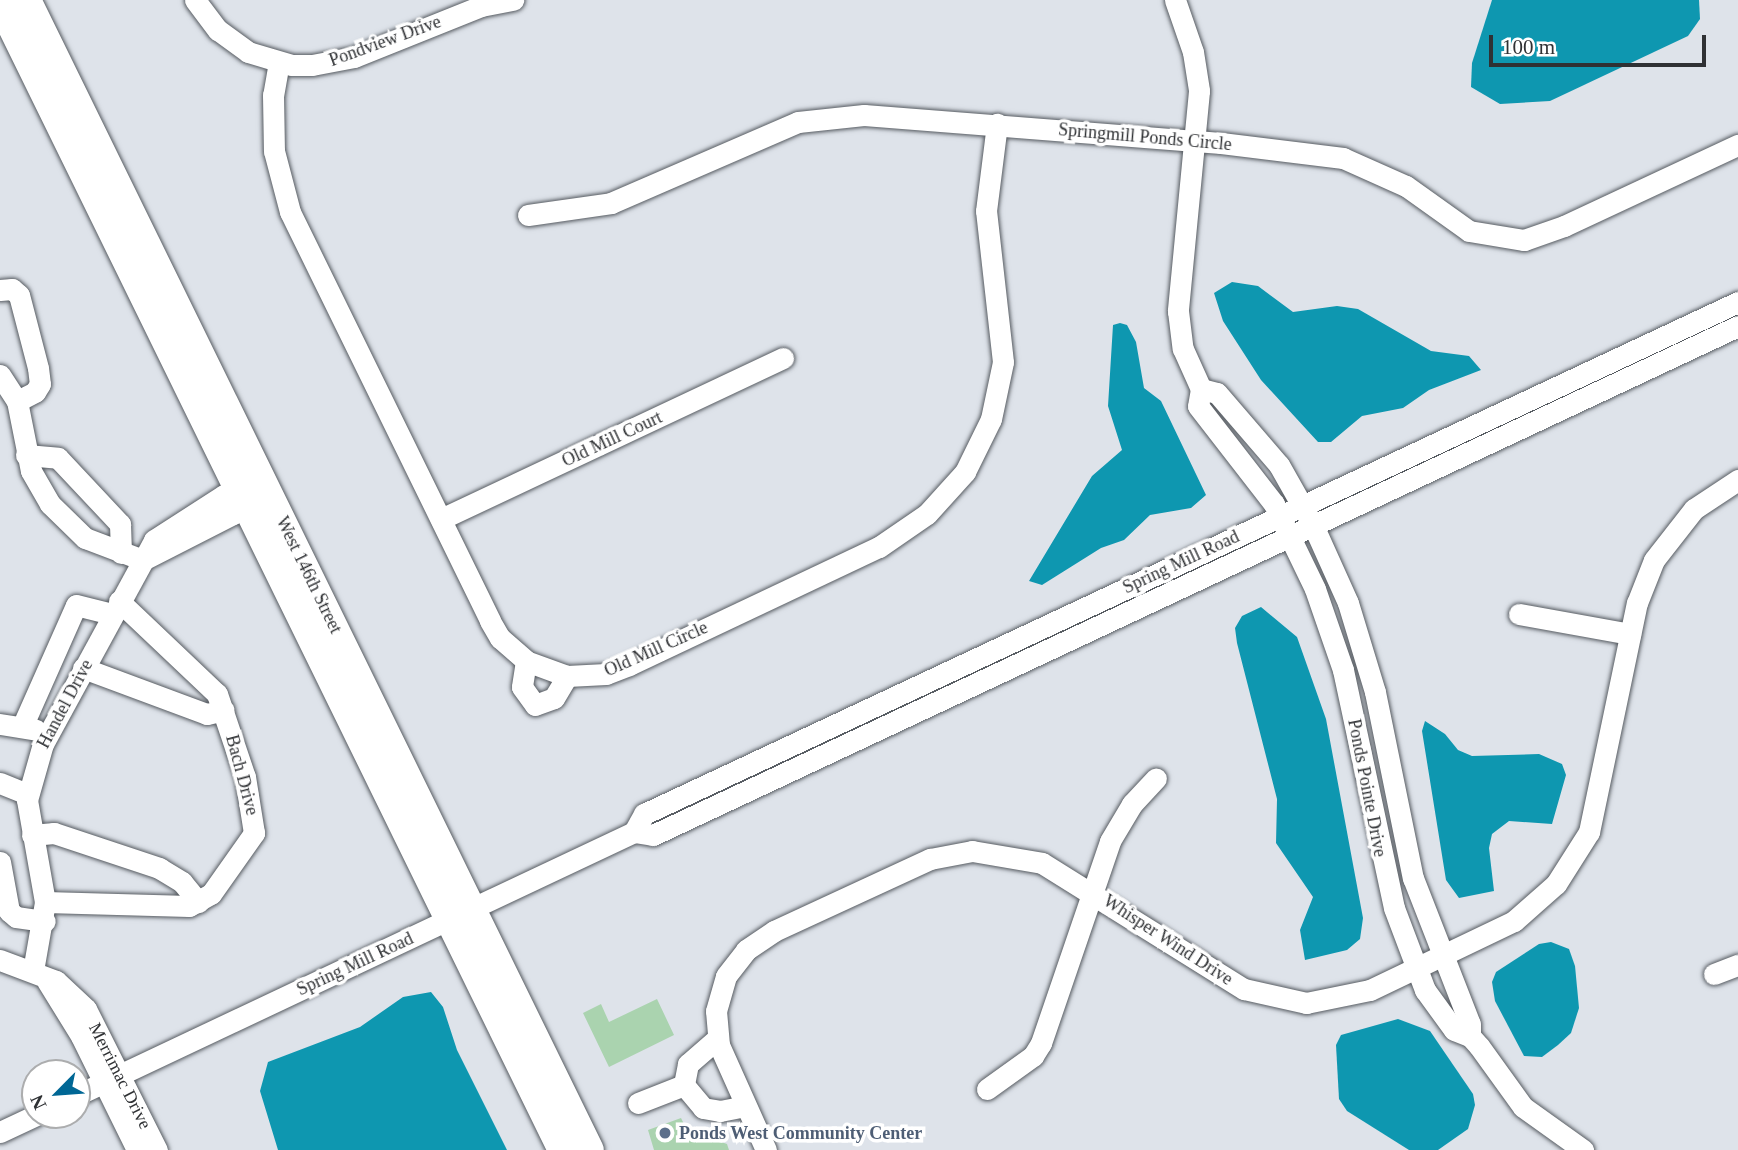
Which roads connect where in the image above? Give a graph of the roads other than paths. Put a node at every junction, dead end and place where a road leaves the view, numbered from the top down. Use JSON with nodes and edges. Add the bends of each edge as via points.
{"nodes":[{"id":1,"x":27,"y":0,"type":"edge"},
{"id":2,"x":195,"y":0,"type":"edge"},
{"id":3,"x":513,"y":0,"type":"edge"},
{"id":4,"x":1175,"y":0,"type":"edge"},
{"id":5,"x":0,"y":3,"type":"edge"},
{"id":6,"x":279,"y":62,"type":"junction"},
{"id":7,"x":997,"y":124,"type":"junction"},
{"id":8,"x":1197,"y":142,"type":"junction"},
{"id":9,"x":1738,"y":145,"type":"edge"},
{"id":10,"x":528,"y":215,"type":"dead end"},
{"id":11,"x":0,"y":290,"type":"edge"},
{"id":12,"x":1738,"y":302,"type":"edge"},
{"id":13,"x":1738,"y":326,"type":"edge"},
{"id":14,"x":783,"y":358,"type":"dead end"},
{"id":15,"x":0,"y":375,"type":"edge"},
{"id":16,"x":1201,"y":389,"type":"junction"},
{"id":17,"x":17,"y":401,"type":"junction"},
{"id":18,"x":26,"y":455,"type":"junction"},
{"id":19,"x":1738,"y":480,"type":"edge"},
{"id":20,"x":248,"y":494,"type":"junction"},
{"id":21,"x":1308,"y":515,"type":"junction"},
{"id":22,"x":440,"y":519,"type":"junction"},
{"id":23,"x":1285,"y":525,"type":"junction"},
{"id":24,"x":121,"y":553,"type":"junction"},
{"id":25,"x":143,"y":560,"type":"junction"},
{"id":26,"x":116,"y":608,"type":"junction"},
{"id":27,"x":1519,"y":614,"type":"dead end"},
{"id":28,"x":1630,"y":634,"type":"junction"},
{"id":29,"x":526,"y":661,"type":"junction"},
{"id":30,"x":83,"y":668,"type":"junction"},
{"id":31,"x":567,"y":676,"type":"junction"},
{"id":32,"x":224,"y":710,"type":"junction"},
{"id":33,"x":0,"y":724,"type":"edge"},
{"id":34,"x":22,"y":727,"type":"junction"},
{"id":35,"x":47,"y":736,"type":"junction"},
{"id":36,"x":1156,"y":778,"type":"dead end"},
{"id":37,"x":2,"y":788,"type":"edge"},
{"id":38,"x":27,"y":794,"type":"junction"},
{"id":39,"x":32,"y":835,"type":"junction"},
{"id":40,"x":0,"y":862,"type":"edge"},
{"id":41,"x":1092,"y":891,"type":"junction"},
{"id":42,"x":198,"y":902,"type":"junction"},
{"id":43,"x":45,"y":911,"type":"junction"},
{"id":44,"x":461,"y":913,"type":"junction"},
{"id":45,"x":1441,"y":956,"type":"junction"},
{"id":46,"x":0,"y":960,"type":"edge"},
{"id":47,"x":1738,"y":965,"type":"edge"},
{"id":48,"x":1415,"y":969,"type":"junction"},
{"id":49,"x":1714,"y":974,"type":"dead end"},
{"id":50,"x":40,"y":976,"type":"junction"},
{"id":51,"x":1470,"y":1035,"type":"junction"},
{"id":52,"x":718,"y":1038,"type":"junction"},
{"id":53,"x":113,"y":1078,"type":"junction"},
{"id":54,"x":684,"y":1085,"type":"junction"},
{"id":55,"x":91,"y":1088,"type":"edge"},
{"id":56,"x":987,"y":1090,"type":"dead end"},
{"id":57,"x":638,"y":1103,"type":"dead end"},
{"id":58,"x":746,"y":1106,"type":"junction"},
{"id":59,"x":21,"y":1122,"type":"edge"},
{"id":60,"x":0,"y":1132,"type":"edge"},
{"id":61,"x":137,"y":1150,"type":"edge"},
{"id":62,"x":157,"y":1150,"type":"edge"},
{"id":63,"x":562,"y":1150,"type":"edge"},
{"id":64,"x":590,"y":1150,"type":"edge"},
{"id":65,"x":766,"y":1150,"type":"edge"},
{"id":66,"x":1583,"y":1150,"type":"edge"}],
"edges":[{"from":1,"to":20,"type":"main road","name":"West 146th Street"},
{"from":2,"to":6,"type":"street","name":"Pondview Drive","via":[[230,41]]},
{"from":3,"to":6,"type":"street","name":"Pondview Drive","via":[[481,6],[334,63]]},
{"from":4,"to":8,"type":"street","name":"Ponds Pointe Drive","via":[[1197,70]]},
{"from":5,"to":20,"type":"main road","name":"West 146th Street"},
{"from":6,"to":22,"type":"street","name":"Old Mill Circle","via":[[273,128],[284,196]]},
{"from":7,"to":8,"type":"street","name":"Springmill Ponds Circle"},
{"from":7,"to":10,"type":"street","name":"Springmill Ponds Circle","via":[[864,115],[815,118],[776,129],[611,203]]},
{"from":7,"to":31,"type":"street","name":"Old Mill Circle","via":[[986,211],[1003,362],[991,419],[965,472],[928,514],[880,547],[629,665],[589,677]]},
{"from":8,"to":9,"type":"street","name":"Springmill Ponds Circle","via":[[1308,152],[1368,165],[1469,231],[1505,241],[1524,240],[1564,226]]},
{"from":8,"to":16,"type":"street","name":"Ponds Pointe Drive","via":[[1178,311],[1184,349]]},
{"from":11,"to":17,"type":"street","via":[[12,289],[19,295],[38,368],[40,384],[35,392]]},
{"from":12,"to":21,"type":"street","name":"Spring Mill Road"},
{"from":13,"to":21,"type":"street","name":"Spring Mill Road"},
{"from":14,"to":22,"type":"street","name":"Old Mill Court"},
{"from":15,"to":17,"type":"street"},
{"from":16,"to":21,"type":"street","name":"Ponds Pointe Drive","via":[[1217,393],[1279,465]]},
{"from":16,"to":23,"type":"street","name":"Ponds Pointe Drive","via":[[1198,406]]},
{"from":17,"to":18,"type":"street"},
{"from":18,"to":24,"type":"street","via":[[40,489],[63,520],[85,538]]},
{"from":18,"to":24,"type":"street","via":[[58,458],[120,524]]},
{"from":19,"to":28,"type":"street","name":"Whisper Wind Drive","via":[[1694,509],[1670,535],[1644,582]]},
{"from":20,"to":25,"type":"street","via":[[233,514]]},
{"from":20,"to":44,"type":"main road","name":"West 146th Street"},
{"from":21,"to":23,"type":"street","name":"Spring Mill Road"},
{"from":21,"to":45,"type":"street","name":"Ponds Pointe Drive","via":[[1348,603],[1366,660],[1413,878]]},
{"from":22,"to":29,"type":"street","name":"Old Mill Circle","via":[[500,638]]},
{"from":23,"to":44,"type":"street","name":"Spring Mill Road","via":[[653,835],[634,832]]},
{"from":23,"to":48,"type":"street","name":"Ponds Pointe Drive","via":[[1315,589],[1343,670],[1379,852]]},
{"from":24,"to":25,"type":"street"},
{"from":25,"to":26,"type":"street","name":"Handel Drive"},
{"from":26,"to":30,"type":"street","name":"Handel Drive"},
{"from":26,"to":32,"type":"street","name":"Bach Drive","via":[[209,685]]},
{"from":26,"to":34,"type":"street","via":[[76,605]]},
{"from":27,"to":28,"type":"street"},
{"from":28,"to":45,"type":"street","name":"Whisper Wind Drive","via":[[1598,803],[1572,864],[1536,905],[1514,921]]},
{"from":29,"to":31,"type":"street","name":"Old Mill Circle"},
{"from":29,"to":31,"type":"street","via":[[522,687],[535,705],[554,698]]},
{"from":30,"to":32,"type":"street","via":[[207,714]]},
{"from":30,"to":35,"type":"street","name":"Handel Drive"},
{"from":32,"to":42,"type":"street","name":"Bach Drive","via":[[245,776],[254,833],[231,870]]},
{"from":33,"to":34,"type":"street"},
{"from":34,"to":35,"type":"street"},
{"from":35,"to":38,"type":"street","name":"Handel Drive"},
{"from":36,"to":41,"type":"street","via":[[1116,829]]},
{"from":37,"to":38,"type":"street"},
{"from":38,"to":39,"type":"street","name":"Handel Drive"},
{"from":39,"to":42,"type":"street","via":[[54,833],[159,868],[182,882]]},
{"from":39,"to":43,"type":"street","name":"Handel Drive"},
{"from":40,"to":43,"type":"street","via":[[9,911],[16,917]]},
{"from":41,"to":48,"type":"street","name":"Whisper Wind Drive","via":[[1211,971],[1272,998],[1327,1002],[1370,990]]},
{"from":41,"to":52,"type":"street","name":"Whisper Wind Drive","via":[[1042,863],[1002,853],[954,853],[912,866],[774,931],[746,950],[720,992]]},
{"from":41,"to":56,"type":"street","via":[[1041,1043],[1033,1056]]},
{"from":42,"to":43,"type":"street","via":[[174,909]]},
{"from":43,"to":50,"type":"street","name":"Handel Drive"},
{"from":44,"to":53,"type":"street","name":"Spring Mill Road"},
{"from":44,"to":63,"type":"main road","name":"West 146th Street"},
{"from":44,"to":64,"type":"main road","name":"West 146th Street"},
{"from":45,"to":48,"type":"street","name":"Whisper Wind Drive"},
{"from":45,"to":51,"type":"street","name":"Ponds Pointe Drive","via":[[1470,1024]]},
{"from":46,"to":50,"type":"street","name":"Merrimac Drive"},
{"from":47,"to":49,"type":"street"},
{"from":48,"to":51,"type":"street","name":"Ponds Pointe Drive","via":[[1454,1030]]},
{"from":50,"to":53,"type":"street","name":"Merrimac Drive","via":[[67,989],[86,1009]]},
{"from":51,"to":66,"type":"street","name":"Ponds Pointe Drive","via":[[1523,1107]]},
{"from":52,"to":54,"type":"street","via":[[688,1064]]},
{"from":52,"to":58,"type":"street","name":"Whisper Wind Drive"},
{"from":53,"to":55,"type":"street","name":"Spring Mill Road"},
{"from":53,"to":61,"type":"street","name":"Merrimac Drive"},
{"from":53,"to":62,"type":"street","name":"Merrimac Drive"},
{"from":54,"to":57,"type":"street"},
{"from":54,"to":58,"type":"street","via":[[703,1108],[720,1111]]},
{"from":58,"to":65,"type":"street","name":"Whisper Wind Drive"},
{"from":59,"to":60,"type":"street"}]}
